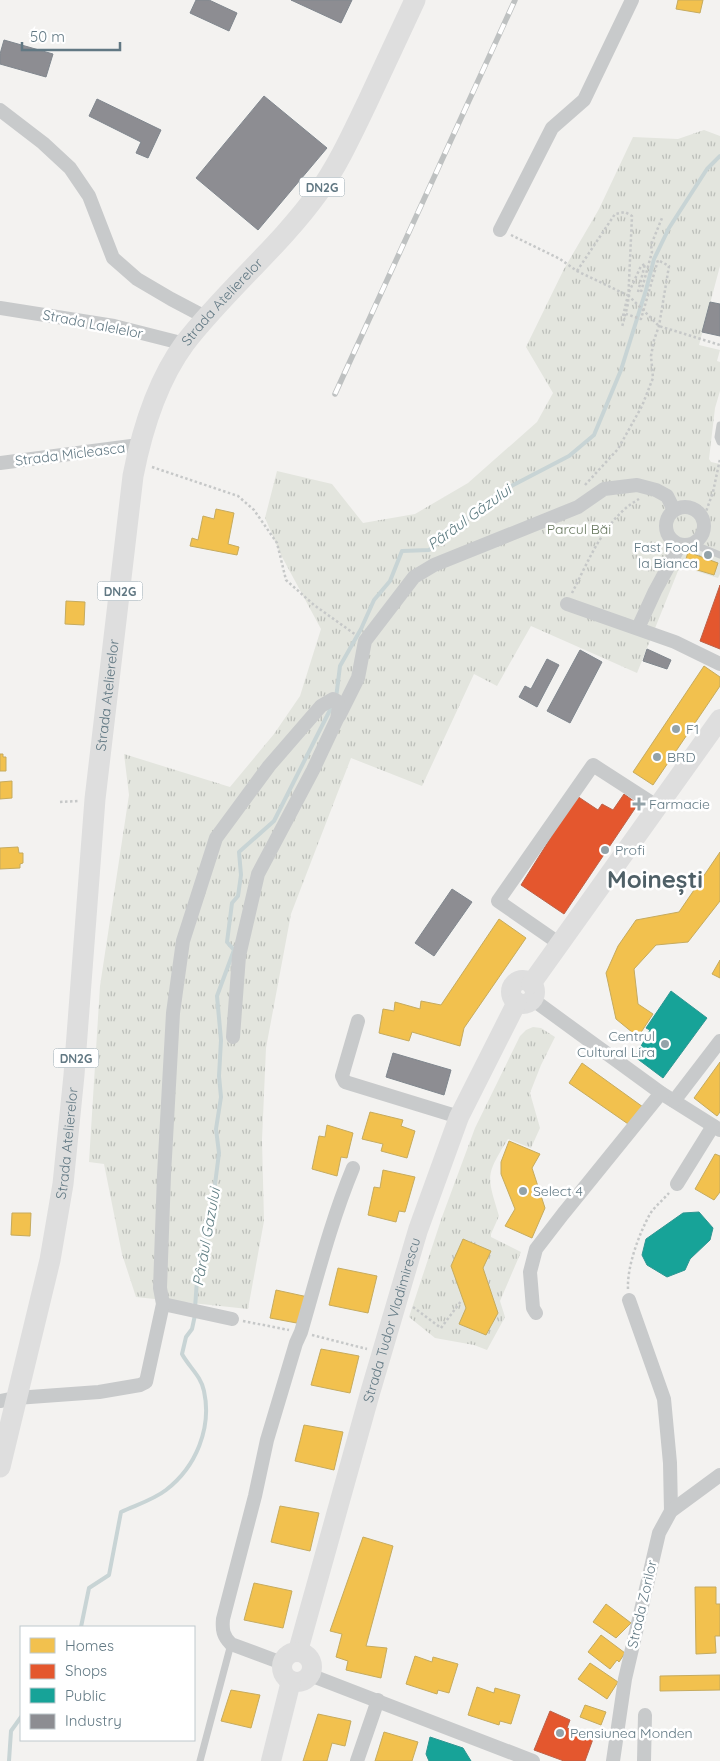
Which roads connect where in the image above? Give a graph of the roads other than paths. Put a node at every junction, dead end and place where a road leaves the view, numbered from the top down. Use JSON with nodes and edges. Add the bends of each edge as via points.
{"nodes":[{"id":1,"x":415,"y":0,"type":"edge"},
{"id":2,"x":632,"y":0,"type":"edge"},
{"id":3,"x":0,"y":110,"type":"edge"},
{"id":4,"x":500,"y":230,"type":"road end"},
{"id":5,"x":0,"y":308,"type":"edge"},
{"id":6,"x":207,"y":318,"type":"junction"},
{"id":7,"x":185,"y":344,"type":"junction"},
{"id":8,"x":720,"y":425,"type":"edge"},
{"id":9,"x":720,"y":442,"type":"edge"},
{"id":10,"x":138,"y":453,"type":"junction"},
{"id":11,"x":0,"y":463,"type":"edge"},
{"id":12,"x":674,"y":510,"type":"junction"},
{"id":13,"x":687,"y":545,"type":"junction"},
{"id":14,"x":720,"y":555,"type":"edge"},
{"id":15,"x":567,"y":604,"type":"road end"},
{"id":16,"x":638,"y":628,"type":"junction"},
{"id":17,"x":720,"y":664,"type":"edge"},
{"id":18,"x":337,"y":718,"type":"junction"},
{"id":19,"x":720,"y":719,"type":"edge"},
{"id":20,"x":658,"y":807,"type":"junction"},
{"id":21,"x":560,"y":944,"type":"junction"},
{"id":22,"x":527,"y":995,"type":"junction"},
{"id":23,"x":358,"y":1021,"type":"dead end"},
{"id":24,"x":233,"y":1037,"type":"dead end"},
{"id":25,"x":720,"y":1041,"type":"edge"},
{"id":26,"x":661,"y":1093,"type":"junction"},
{"id":27,"x":674,"y":1101,"type":"junction"},
{"id":28,"x":459,"y":1117,"type":"junction"},
{"id":29,"x":717,"y":1128,"type":"edge"},
{"id":30,"x":353,"y":1168,"type":"dead end"},
{"id":31,"x":677,"y":1184,"type":"road end"},
{"id":32,"x":629,"y":1300,"type":"road end"},
{"id":33,"x":163,"y":1304,"type":"junction"},
{"id":34,"x":536,"y":1313,"type":"dead end"},
{"id":35,"x":232,"y":1319,"type":"road end"},
{"id":36,"x":8,"y":1399,"type":"edge"},
{"id":37,"x":0,"y":1467,"type":"edge"},
{"id":38,"x":720,"y":1475,"type":"edge"},
{"id":39,"x":671,"y":1511,"type":"junction"},
{"id":40,"x":231,"y":1644,"type":"junction"},
{"id":41,"x":290,"y":1657,"type":"junction"},
{"id":42,"x":301,"y":1678,"type":"junction"},
{"id":43,"x":378,"y":1700,"type":"junction"},
{"id":44,"x":645,"y":1714,"type":"dead end"},
{"id":45,"x":200,"y":1761,"type":"edge"},
{"id":46,"x":271,"y":1761,"type":"edge"},
{"id":47,"x":357,"y":1761,"type":"edge"},
{"id":48,"x":533,"y":1761,"type":"edge"},
{"id":49,"x":613,"y":1761,"type":"edge"},
{"id":50,"x":644,"y":1761,"type":"edge"}],
"edges":[{"from":1,"to":6,"type":"main road","name":"Strada Atelierelor","number":"DN2G","via":[[335,168],[298,220]]},
{"from":2,"to":4,"type":"street","via":[[584,100],[552,128]]},
{"from":3,"to":6,"type":"street","via":[[70,168],[90,196],[113,258],[137,278]]},
{"from":5,"to":7,"type":"street","name":"Strada Lalelelor","via":[[114,326]]},
{"from":6,"to":7,"type":"main road","name":"Strada Atelierelor","number":"DN2G"},
{"from":7,"to":10,"type":"main road","name":"Strada Atelierelor","number":"DN2G","via":[[168,372]]},
{"from":8,"to":9,"type":"lane"},
{"from":10,"to":11,"type":"street","name":"Strada Micleasca"},
{"from":10,"to":36,"type":"main road","name":"Strada Atelierelor","number":"DN2G","via":[[95,800],[63,1184],[50,1260]]},
{"from":12,"to":13,"type":"street","via":[[666,520],[667,533],[670,538]]},
{"from":12,"to":13,"type":"street","via":[[693,508],[703,520],[702,536]]},
{"from":12,"to":18,"type":"street","via":[[667,496],[656,490],[637,485],[604,489],[578,507],[434,565],[414,577],[365,641],[358,678]]},
{"from":13,"to":14,"type":"lane"},
{"from":13,"to":16,"type":"street","via":[[655,591]]},
{"from":15,"to":16,"type":"street"},
{"from":16,"to":17,"type":"street"},
{"from":18,"to":24,"type":"street","via":[[258,874],[239,956]]},
{"from":18,"to":33,"type":"street","via":[[339,707],[335,700],[321,706],[269,766],[216,838],[183,941],[173,1013],[164,1165],[160,1288]]},
{"from":19,"to":20,"type":"street","name":"Strada Tudor Vladimirescu"},
{"from":20,"to":21,"type":"street","name":"Strada Tudor Vladimirescu"},
{"from":20,"to":21,"type":"street","via":[[593,765],[498,901]]},
{"from":21,"to":22,"type":"street","name":"Strada Tudor Vladimirescu"},
{"from":22,"to":26,"type":"street"},
{"from":22,"to":28,"type":"street","name":"Strada Tudor Vladimirescu"},
{"from":23,"to":28,"type":"street","via":[[342,1076],[345,1082]]},
{"from":25,"to":27,"type":"street"},
{"from":26,"to":27,"type":"street"},
{"from":26,"to":34,"type":"street","via":[[536,1249],[530,1272]]},
{"from":27,"to":29,"type":"street"},
{"from":28,"to":41,"type":"street","name":"Strada Tudor Vladimirescu","via":[[418,1230]]},
{"from":29,"to":31,"type":"street"},
{"from":30,"to":40,"type":"street","via":[[332,1223],[267,1440],[223,1619],[225,1638]]},
{"from":32,"to":39,"type":"street","via":[[664,1399]]},
{"from":33,"to":35,"type":"street"},
{"from":33,"to":36,"type":"street","via":[[146,1382],[99,1392]]},
{"from":36,"to":37,"type":"main road","name":"Strada Atelierelor","number":"DN2G"},
{"from":38,"to":39,"type":"street","name":"Strada Zorilor"},
{"from":39,"to":49,"type":"street","name":"Strada Zorilor","via":[[659,1533],[653,1555],[625,1678]]},
{"from":40,"to":41,"type":"street"},
{"from":40,"to":45,"type":"lane"},
{"from":41,"to":42,"type":"street","via":[[284,1674]]},
{"from":41,"to":42,"type":"street","via":[[304,1652],[311,1660],[312,1670]]},
{"from":42,"to":43,"type":"street"},
{"from":42,"to":46,"type":"street"},
{"from":43,"to":47,"type":"street"},
{"from":43,"to":48,"type":"street"},
{"from":44,"to":50,"type":"street"}]}
